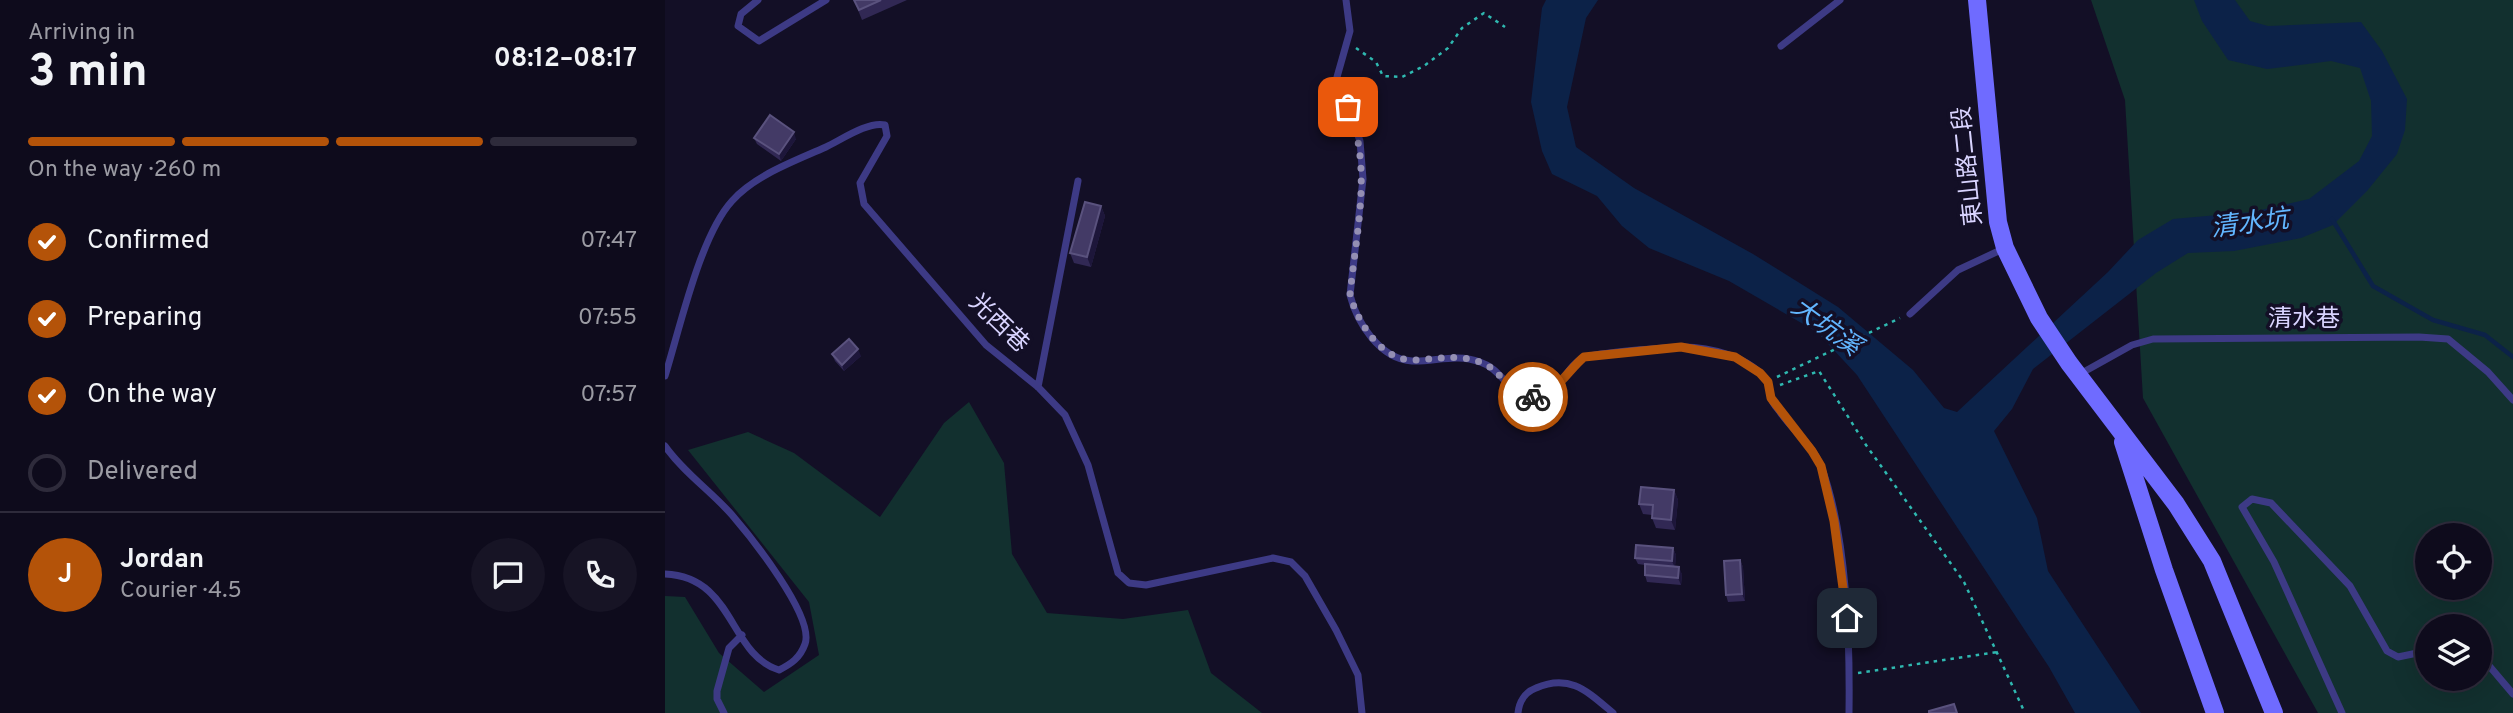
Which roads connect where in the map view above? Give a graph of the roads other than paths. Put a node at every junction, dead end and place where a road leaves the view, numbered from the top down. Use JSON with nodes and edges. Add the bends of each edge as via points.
{"nodes":[{"id":1,"x":758,"y":0,"type":"edge"},
{"id":2,"x":826,"y":0,"type":"edge"},
{"id":3,"x":1346,"y":0,"type":"edge"},
{"id":4,"x":1840,"y":0,"type":"edge"},
{"id":5,"x":1977,"y":0,"type":"edge"},
{"id":6,"x":1781,"y":46,"type":"dead end"},
{"id":7,"x":1078,"y":181,"type":"dead end"},
{"id":8,"x":2005,"y":248,"type":"junction"},
{"id":9,"x":1910,"y":314,"type":"road end"},
{"id":10,"x":2075,"y":368,"type":"junction"},
{"id":11,"x":665,"y":376,"type":"edge"},
{"id":12,"x":1038,"y":387,"type":"junction"},
{"id":13,"x":2513,"y":400,"type":"edge"},
{"id":14,"x":2120,"y":432,"type":"junction"},
{"id":15,"x":665,"y":446,"type":"edge"},
{"id":16,"x":665,"y":574,"type":"edge"},
{"id":17,"x":742,"y":635,"type":"junction"},
{"id":18,"x":2415,"y":653,"type":"edge"},
{"id":19,"x":2492,"y":669,"type":"edge"},
{"id":20,"x":2513,"y":694,"type":"edge"},
{"id":21,"x":724,"y":713,"type":"edge"},
{"id":22,"x":1362,"y":713,"type":"edge"},
{"id":23,"x":1518,"y":713,"type":"edge"},
{"id":24,"x":1613,"y":713,"type":"edge"},
{"id":25,"x":1849,"y":713,"type":"edge"},
{"id":26,"x":2215,"y":713,"type":"edge"},
{"id":27,"x":2274,"y":713,"type":"edge"},
{"id":28,"x":2342,"y":713,"type":"edge"}],
"edges":[{"from":1,"to":2,"type":"lane","via":[[741,14],[738,26],[759,41]]},
{"from":3,"to":25,"type":"lane","via":[[1350,31],[1337,77],[1360,141],[1363,179],[1350,295],[1367,331],[1390,354],[1412,361],[1444,356],[1483,362],[1511,389],[1530,397],[1545,395],[1584,357],[1681,347],[1735,357],[1769,385],[1771,398],[1821,466],[1846,597]]},
{"from":4,"to":6,"type":"lane"},
{"from":5,"to":8,"type":"main road","name":"東山路二段","via":[[1998,222]]},
{"from":7,"to":12,"type":"lane"},
{"from":8,"to":9,"type":"lane","via":[[1958,270]]},
{"from":8,"to":10,"type":"main road","name":"東山路二段","via":[[2039,318]]},
{"from":10,"to":13,"type":"lane","name":"清水巷","via":[[2153,339],[2419,337],[2448,340],[2488,372]]},
{"from":10,"to":14,"type":"main road"},
{"from":11,"to":12,"type":"lane","name":"光西巷","via":[[712,231],[733,199],[777,170],[879,124],[885,125],[887,136],[860,183],[864,204],[986,345]]},
{"from":12,"to":22,"type":"lane","name":"光西巷","via":[[1065,415],[1088,465],[1118,573],[1129,583],[1146,585],[1273,558],[1291,562],[1305,576],[1358,675]]},
{"from":14,"to":26,"type":"main road"},
{"from":14,"to":27,"type":"main road","via":[[2176,503],[2212,561]]},
{"from":15,"to":17,"type":"lane","via":[[733,516],[769,565],[804,623],[806,642],[795,661],[779,670],[764,665]]},
{"from":16,"to":17,"type":"lane","via":[[698,582],[723,603]]},
{"from":17,"to":21,"type":"lane","via":[[730,648],[717,691]]},
{"from":18,"to":28,"type":"lane","via":[[2398,657],[2387,651],[2350,586],[2271,503],[2252,499],[2242,507],[2274,562]]},
{"from":19,"to":20,"type":"lane"},
{"from":23,"to":24,"type":"lane","via":[[1519,704],[1531,690],[1548,682],[1567,681],[1582,687]]}]}
